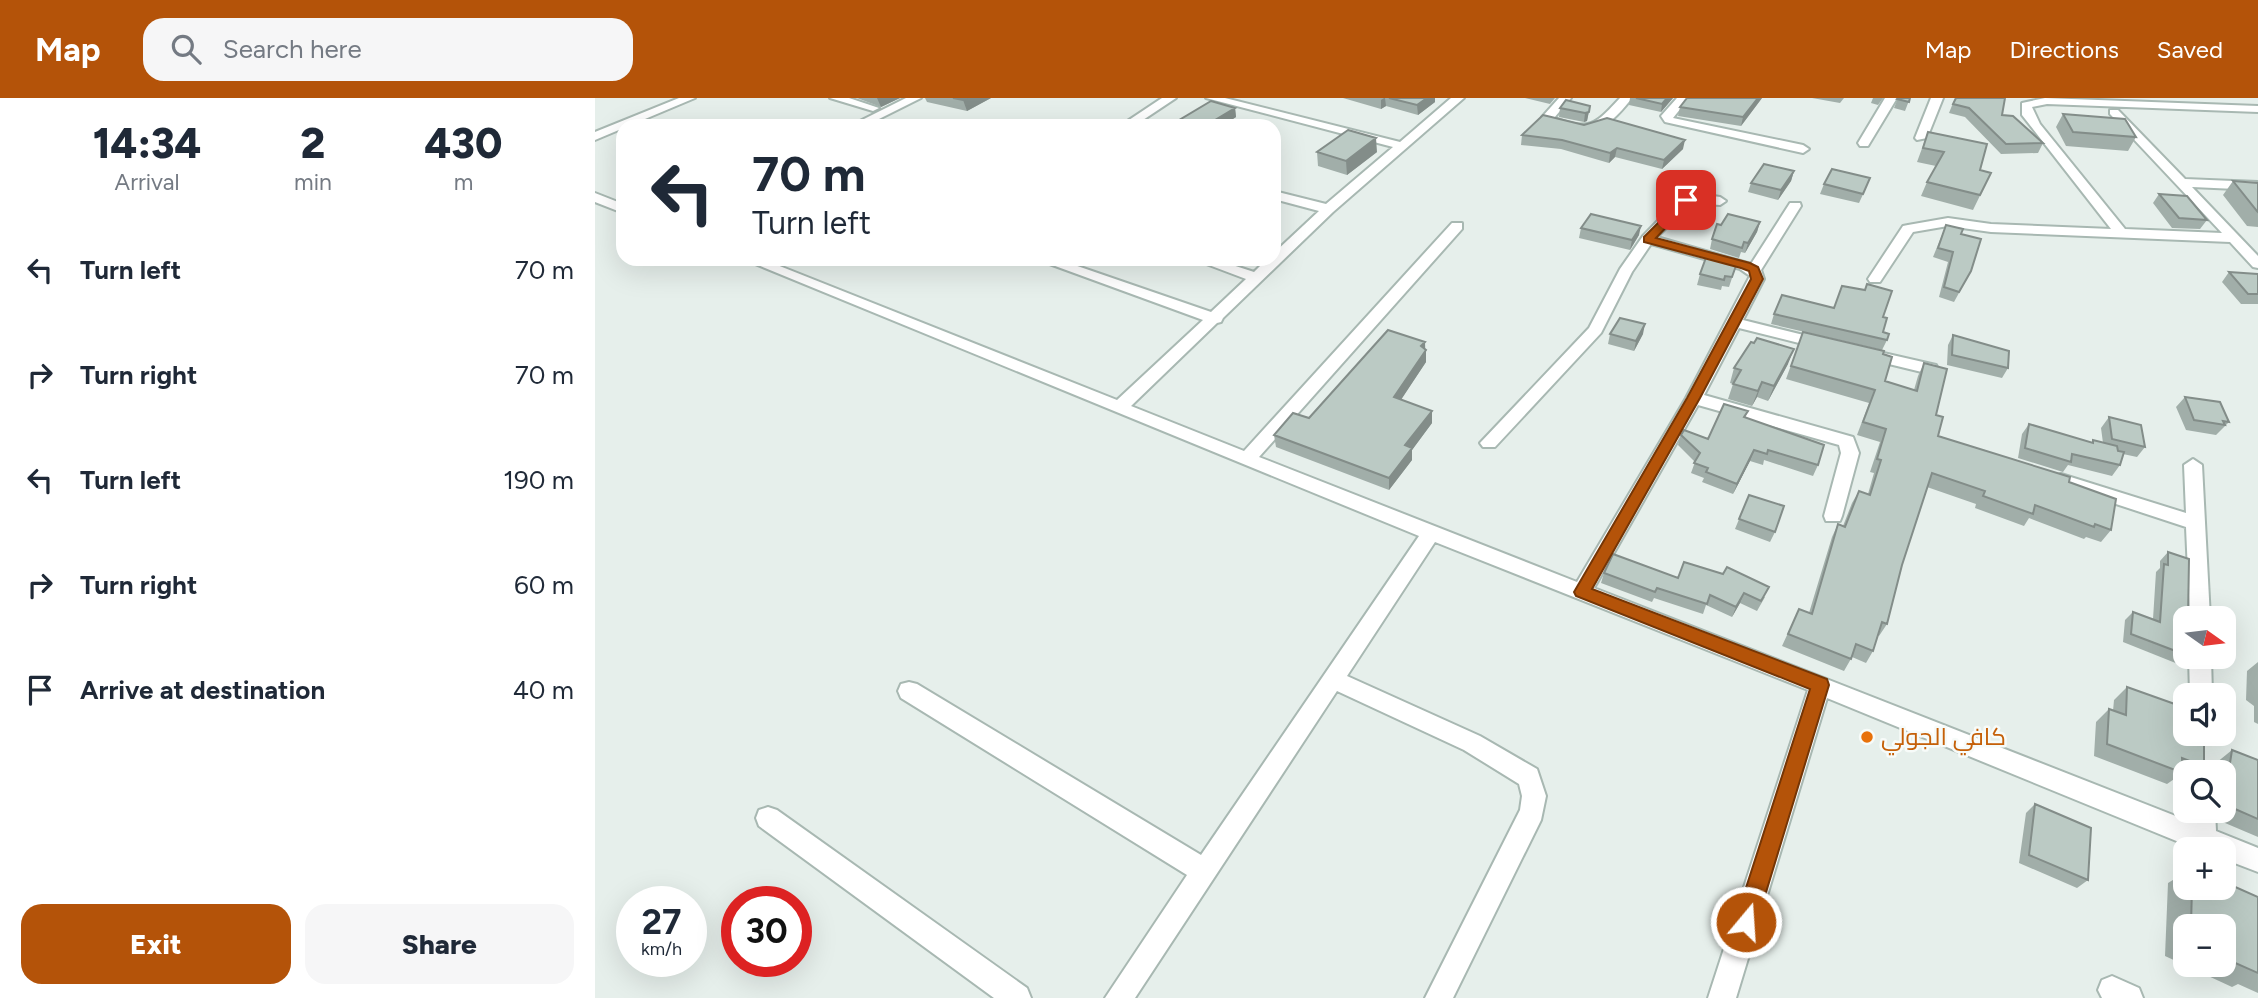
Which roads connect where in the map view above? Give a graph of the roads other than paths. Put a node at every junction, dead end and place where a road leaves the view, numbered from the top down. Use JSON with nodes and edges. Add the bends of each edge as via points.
{"nodes":[{"id":1,"x":689,"y":98,"type":"edge"},
{"id":2,"x":836,"y":98,"type":"edge"},
{"id":3,"x":915,"y":98,"type":"edge"},
{"id":4,"x":1170,"y":98,"type":"edge"},
{"id":5,"x":1212,"y":98,"type":"edge"},
{"id":6,"x":1458,"y":98,"type":"edge"},
{"id":7,"x":1565,"y":98,"type":"edge"},
{"id":8,"x":1626,"y":98,"type":"edge"},
{"id":9,"x":1683,"y":98,"type":"edge"},
{"id":10,"x":1891,"y":98,"type":"edge"},
{"id":11,"x":1937,"y":98,"type":"edge"},
{"id":12,"x":2063,"y":100,"type":"edge"},
{"id":13,"x":2106,"y":104,"type":"junction"},
{"id":14,"x":2258,"y":109,"type":"edge"},
{"id":15,"x":871,"y":114,"type":"junction"},
{"id":16,"x":637,"y":119,"type":"edge"},
{"id":17,"x":865,"y":119,"type":"edge"},
{"id":18,"x":878,"y":119,"type":"edge"},
{"id":19,"x":1137,"y":119,"type":"edge"},
{"id":20,"x":616,"y":128,"type":"edge"},
{"id":21,"x":595,"y":136,"type":"edge"},
{"id":22,"x":1921,"y":138,"type":"dead end"},
{"id":23,"x":1864,"y":143,"type":"dead end"},
{"id":24,"x":1402,"y":146,"type":"junction"},
{"id":25,"x":1803,"y":149,"type":"dead end"},
{"id":26,"x":2182,"y":183,"type":"junction"},
{"id":27,"x":2258,"y":186,"type":"edge"},
{"id":28,"x":595,"y":197,"type":"edge"},
{"id":29,"x":1281,"y":197,"type":"edge"},
{"id":30,"x":1720,"y":201,"type":"dead end"},
{"id":31,"x":1795,"y":205,"type":"dead end"},
{"id":32,"x":616,"y":206,"type":"edge"},
{"id":33,"x":1328,"y":209,"type":"junction"},
{"id":34,"x":1457,"y":226,"type":"dead end"},
{"id":35,"x":2122,"y":233,"type":"junction"},
{"id":36,"x":2233,"y":238,"type":"junction"},
{"id":37,"x":1648,"y":239,"type":"junction"},
{"id":38,"x":1281,"y":255,"type":"edge"},
{"id":39,"x":2258,"y":264,"type":"edge"},
{"id":40,"x":768,"y":266,"type":"edge"},
{"id":41,"x":1064,"y":266,"type":"edge"},
{"id":42,"x":1221,"y":266,"type":"edge"},
{"id":43,"x":1270,"y":266,"type":"edge"},
{"id":44,"x":1754,"y":270,"type":"junction"},
{"id":45,"x":1258,"y":278,"type":"junction"},
{"id":46,"x":1875,"y":279,"type":"dead end"},
{"id":47,"x":1216,"y":318,"type":"junction"},
{"id":48,"x":1732,"y":323,"type":"junction"},
{"id":49,"x":1930,"y":369,"type":"edge"},
{"id":50,"x":1694,"y":398,"type":"junction"},
{"id":51,"x":1120,"y":407,"type":"junction"},
{"id":52,"x":1489,"y":443,"type":"dead end"},
{"id":53,"x":1248,"y":458,"type":"junction"},
{"id":54,"x":2193,"y":466,"type":"dead end"},
{"id":55,"x":2038,"y":473,"type":"edge"},
{"id":56,"x":1833,"y":516,"type":"dead end"},
{"id":57,"x":2197,"y":523,"type":"junction"},
{"id":58,"x":1431,"y":533,"type":"junction"},
{"id":59,"x":1582,"y":592,"type":"junction"},
{"id":60,"x":2200,"y":606,"type":"edge"},
{"id":61,"x":1333,"y":679,"type":"junction"},
{"id":62,"x":1820,"y":685,"type":"junction"},
{"id":63,"x":909,"y":691,"type":"dead end"},
{"id":64,"x":768,"y":818,"type":"dead end"},
{"id":65,"x":2197,"y":837,"type":"edge"},
{"id":66,"x":2236,"y":852,"type":"edge"},
{"id":67,"x":2258,"y":860,"type":"edge"},
{"id":68,"x":1204,"y":871,"type":"junction"},
{"id":69,"x":1123,"y":997,"type":"edge"},
{"id":70,"x":1017,"y":998,"type":"edge"},
{"id":71,"x":1439,"y":998,"type":"edge"},
{"id":72,"x":1722,"y":998,"type":"edge"}],
"edges":[{"from":1,"to":16,"type":"street"},
{"from":2,"to":15,"type":"street"},
{"from":3,"to":15,"type":"street"},
{"from":4,"to":19,"type":"street"},
{"from":5,"to":24,"type":"street"},
{"from":6,"to":24,"type":"street"},
{"from":7,"to":8,"type":"street","via":[[1548,120],[1587,131],[1602,126]]},
{"from":9,"to":25,"type":"street","via":[[1667,116],[1669,120]]},
{"from":10,"to":23,"type":"street"},
{"from":11,"to":22,"type":"street"},
{"from":12,"to":13,"type":"street"},
{"from":12,"to":35,"type":"street","via":[[2032,102],[2026,105],[2027,111]]},
{"from":13,"to":14,"type":"street"},
{"from":13,"to":26,"type":"street"},
{"from":15,"to":17,"type":"street"},
{"from":15,"to":18,"type":"street"},
{"from":20,"to":21,"type":"street"},
{"from":24,"to":33,"type":"street"},
{"from":26,"to":27,"type":"street"},
{"from":26,"to":36,"type":"street"},
{"from":28,"to":32,"type":"street"},
{"from":29,"to":33,"type":"street"},
{"from":30,"to":37,"type":"street","via":[[1686,200]]},
{"from":31,"to":44,"type":"street"},
{"from":33,"to":38,"type":"street"},
{"from":34,"to":53,"type":"street"},
{"from":35,"to":36,"type":"street"},
{"from":35,"to":46,"type":"street","via":[[1935,222],[1908,229]]},
{"from":36,"to":39,"type":"street"},
{"from":37,"to":44,"type":"street"},
{"from":37,"to":52,"type":"street","via":[[1625,272],[1597,330]]},
{"from":40,"to":51,"type":"street"},
{"from":41,"to":47,"type":"street"},
{"from":42,"to":45,"type":"street"},
{"from":43,"to":45,"type":"street"},
{"from":44,"to":48,"type":"street","via":[[1757,279]]},
{"from":45,"to":47,"type":"street"},
{"from":47,"to":51,"type":"street"},
{"from":48,"to":49,"type":"street"},
{"from":48,"to":50,"type":"street"},
{"from":50,"to":56,"type":"street","via":[[1847,441],[1850,453]]},
{"from":50,"to":59,"type":"street"},
{"from":51,"to":53,"type":"street"},
{"from":53,"to":58,"type":"street"},
{"from":54,"to":57,"type":"street"},
{"from":55,"to":57,"type":"street"},
{"from":57,"to":60,"type":"street"},
{"from":58,"to":59,"type":"street"},
{"from":58,"to":61,"type":"street"},
{"from":59,"to":62,"type":"street"},
{"from":61,"to":68,"type":"street"},
{"from":61,"to":71,"type":"street","via":[[1472,743],[1529,777],[1532,812]]},
{"from":62,"to":65,"type":"street"},
{"from":62,"to":72,"type":"street"},
{"from":63,"to":68,"type":"street"},
{"from":64,"to":70,"type":"street"},
{"from":66,"to":67,"type":"street"},
{"from":68,"to":69,"type":"street"}]}
